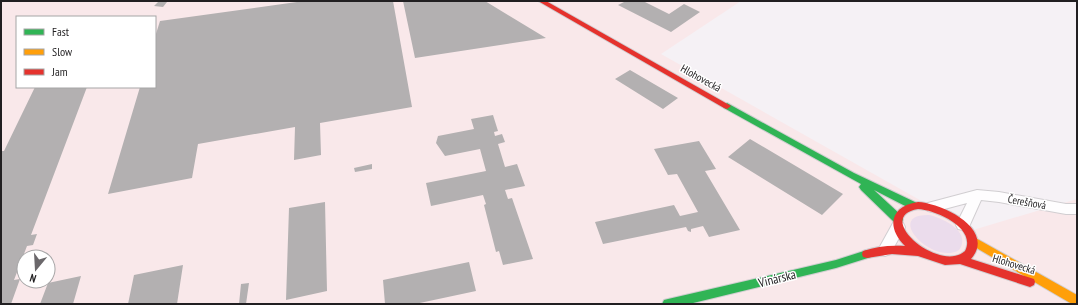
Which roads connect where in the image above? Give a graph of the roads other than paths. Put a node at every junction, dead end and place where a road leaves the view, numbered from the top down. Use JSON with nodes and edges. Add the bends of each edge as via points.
{"nodes":[{"id":1,"x":541,"y":1,"type":"edge"},
{"id":2,"x":851,"y":175,"type":"junction"},
{"id":3,"x":978,"y":196,"type":"junction"},
{"id":4,"x":914,"y":206,"type":"junction"},
{"id":5,"x":933,"y":207,"type":"junction"},
{"id":6,"x":1077,"y":209,"type":"edge"},
{"id":7,"x":898,"y":223,"type":"junction"},
{"id":8,"x":963,"y":225,"type":"junction"},
{"id":9,"x":972,"y":240,"type":"junction"},
{"id":10,"x":885,"y":250,"type":"junction"},
{"id":11,"x":922,"y":253,"type":"junction"},
{"id":12,"x":961,"y":260,"type":"junction"},
{"id":13,"x":1059,"y":291,"type":"junction"},
{"id":14,"x":1077,"y":301,"type":"edge"},
{"id":15,"x":668,"y":304,"type":"edge"}],
"edges":[{"from":1,"to":2,"type":"main road","name":"Hlohovecká"},
{"from":2,"to":4,"type":"main road","name":"Hlohovecká"},
{"from":2,"to":7,"type":"main road","name":"Hlohovecká"},
{"from":3,"to":5,"type":"street","name":"Čerešňová"},
{"from":3,"to":6,"type":"street","name":"Čerešňová"},
{"from":3,"to":8,"type":"street"},
{"from":4,"to":5,"type":"main road"},
{"from":4,"to":7,"type":"main road","via":[[903,210]]},
{"from":5,"to":8,"type":"main road","via":[[949,214]]},
{"from":7,"to":10,"type":"street"},
{"from":7,"to":11,"type":"main road","via":[[906,241]]},
{"from":8,"to":9,"type":"main road"},
{"from":9,"to":12,"type":"main road","via":[[970,254]]},
{"from":9,"to":13,"type":"main road","name":"Hlohovecká"},
{"from":10,"to":11,"type":"main road","name":"Vinárska"},
{"from":10,"to":15,"type":"main road","name":"Vinárska"},
{"from":11,"to":12,"type":"main road","via":[[945,261]]},
{"from":12,"to":13,"type":"main road","name":"Hlohovecká"},
{"from":13,"to":14,"type":"main road","name":"Hlohovecká"}]}
